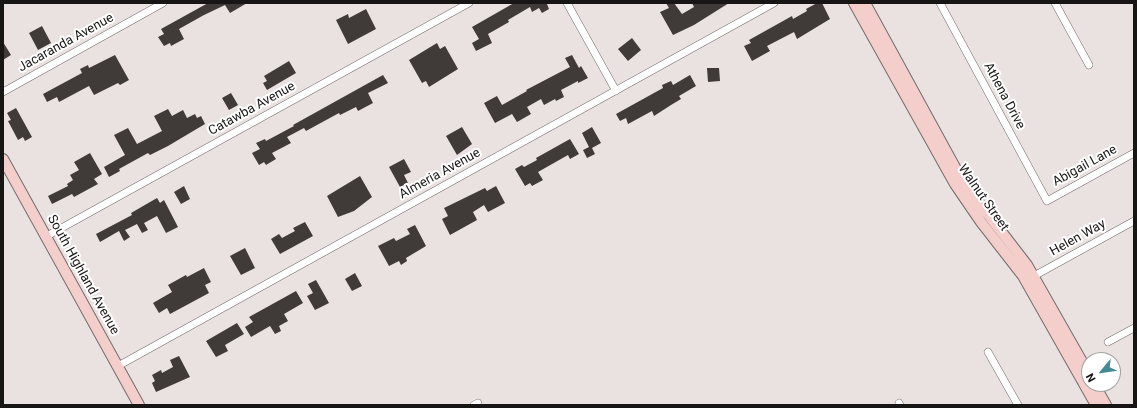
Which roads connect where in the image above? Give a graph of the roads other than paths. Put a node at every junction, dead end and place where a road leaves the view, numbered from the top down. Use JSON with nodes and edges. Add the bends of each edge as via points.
{"nodes":[{"id":1,"x":163,"y":3,"type":"edge"},
{"id":2,"x":469,"y":3,"type":"edge"},
{"id":3,"x":567,"y":3,"type":"edge"},
{"id":4,"x":774,"y":3,"type":"edge"},
{"id":5,"x":854,"y":3,"type":"edge"},
{"id":6,"x":864,"y":3,"type":"edge"},
{"id":7,"x":940,"y":3,"type":"edge"},
{"id":8,"x":1055,"y":3,"type":"edge"},
{"id":9,"x":1089,"y":65,"type":"dead end"},
{"id":10,"x":616,"y":91,"type":"junction"},
{"id":11,"x":3,"y":92,"type":"edge"},
{"id":12,"x":1134,"y":153,"type":"edge"},
{"id":13,"x":3,"y":159,"type":"edge"},
{"id":14,"x":1047,"y":201,"type":"joint"},
{"id":15,"x":1134,"y":221,"type":"edge"},
{"id":16,"x":47,"y":236,"type":"junction"},
{"id":17,"x":1034,"y":276,"type":"junction"},
{"id":18,"x":1134,"y":328,"type":"edge"},
{"id":19,"x":1108,"y":342,"type":"dead end"},
{"id":20,"x":988,"y":352,"type":"dead end"},
{"id":21,"x":1081,"y":360,"type":"edge"},
{"id":22,"x":118,"y":366,"type":"junction"},
{"id":23,"x":1099,"y":392,"type":"edge"},
{"id":24,"x":139,"y":405,"type":"edge"},
{"id":25,"x":1018,"y":405,"type":"edge"},
{"id":26,"x":1096,"y":405,"type":"edge"},
{"id":27,"x":1106,"y":405,"type":"edge"}],
"edges":[{"from":1,"to":11,"type":"street","name":"Jacaranda Avenue"},
{"from":2,"to":16,"type":"street","name":"Catawba Avenue"},
{"from":3,"to":10,"type":"street"},
{"from":4,"to":10,"type":"street","name":"Almeria Avenue"},
{"from":5,"to":26,"type":"street","name":"Walnut Street","via":[[955,184],[1023,276]]},
{"from":6,"to":17,"type":"street","name":"Walnut Street","via":[[963,182]]},
{"from":7,"to":14,"type":"street","name":"Athena Drive"},
{"from":8,"to":9,"type":"street"},
{"from":10,"to":22,"type":"street","name":"Almeria Avenue"},
{"from":12,"to":14,"type":"street","name":"Abigail Lane"},
{"from":13,"to":16,"type":"street","name":"South Highland Avenue"},
{"from":15,"to":17,"type":"street","name":"Helen Way"},
{"from":16,"to":22,"type":"street","name":"South Highland Avenue"},
{"from":17,"to":21,"type":"street","name":"Walnut Street"},
{"from":18,"to":19,"type":"street"},
{"from":20,"to":25,"type":"street"},
{"from":22,"to":24,"type":"street","name":"South Highland Avenue"},
{"from":23,"to":27,"type":"street"}]}
